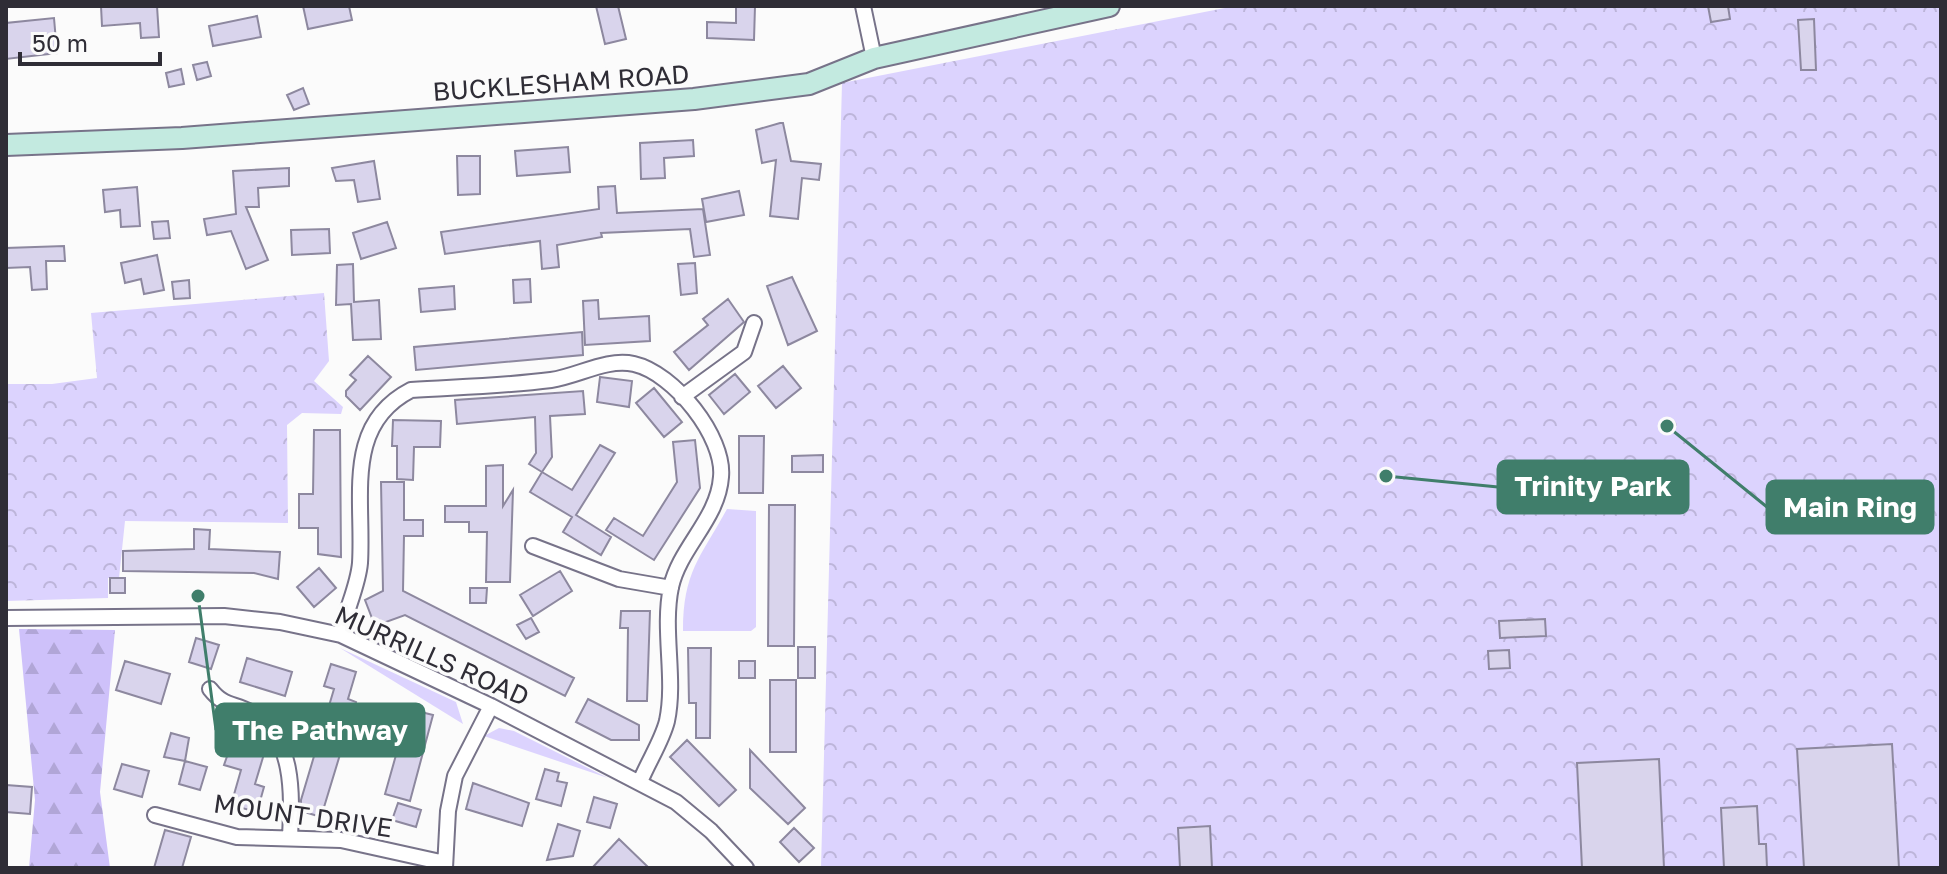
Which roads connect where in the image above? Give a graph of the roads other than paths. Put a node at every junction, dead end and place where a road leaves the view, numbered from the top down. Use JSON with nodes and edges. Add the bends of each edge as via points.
{"nodes":[{"id":1,"x":863,"y":6,"type":"edge"},
{"id":2,"x":1109,"y":6,"type":"edge"},
{"id":3,"x":874,"y":58,"type":"junction"},
{"id":4,"x":6,"y":145,"type":"edge"},
{"id":5,"x":754,"y":323,"type":"dead end"},
{"id":6,"x":682,"y":397,"type":"junction"},
{"id":7,"x":533,"y":546,"type":"dead end"},
{"id":8,"x":671,"y":588,"type":"junction"},
{"id":9,"x":6,"y":618,"type":"edge"},
{"id":10,"x":341,"y":635,"type":"junction"},
{"id":11,"x":210,"y":689,"type":"dead end"},
{"id":12,"x":491,"y":706,"type":"junction"},
{"id":13,"x":640,"y":782,"type":"junction"},
{"id":14,"x":155,"y":815,"type":"dead end"},
{"id":15,"x":290,"y":837,"type":"junction"},
{"id":16,"x":445,"y":866,"type":"edge"},
{"id":17,"x":746,"y":868,"type":"edge"}],
"edges":[{"from":1,"to":3,"type":"street"},
{"from":2,"to":3,"type":"street","name":"BUCKLESHAM ROAD"},
{"from":3,"to":4,"type":"street","name":"BUCKLESHAM ROAD","via":[[809,84],[694,99],[182,138]]},
{"from":5,"to":6,"type":"street","via":[[744,352]]},
{"from":6,"to":8,"type":"street","via":[[711,431],[722,474],[719,496],[680,561]]},
{"from":6,"to":10,"type":"street","via":[[651,369],[631,363],[554,380],[411,390],[396,398],[368,429],[362,456],[360,567]]},
{"from":7,"to":8,"type":"street","via":[[619,579]]},
{"from":8,"to":13,"type":"street","via":[[667,722]]},
{"from":9,"to":10,"type":"street","name":"MURRILLS ROAD","via":[[224,616]]},
{"from":10,"to":12,"type":"street","name":"MURRILLS ROAD"},
{"from":11,"to":15,"type":"street","via":[[221,703],[253,713],[282,741],[292,793]]},
{"from":12,"to":13,"type":"street","name":"MURRILLS ROAD"},
{"from":12,"to":16,"type":"street","via":[[455,776]]},
{"from":13,"to":17,"type":"street","name":"MURRILLS ROAD","via":[[676,802]]},
{"from":14,"to":15,"type":"street","name":"MOUNT DRIVE","via":[[237,837]]},
{"from":15,"to":16,"type":"street","name":"MOUNT DRIVE","via":[[341,840]]}]}
